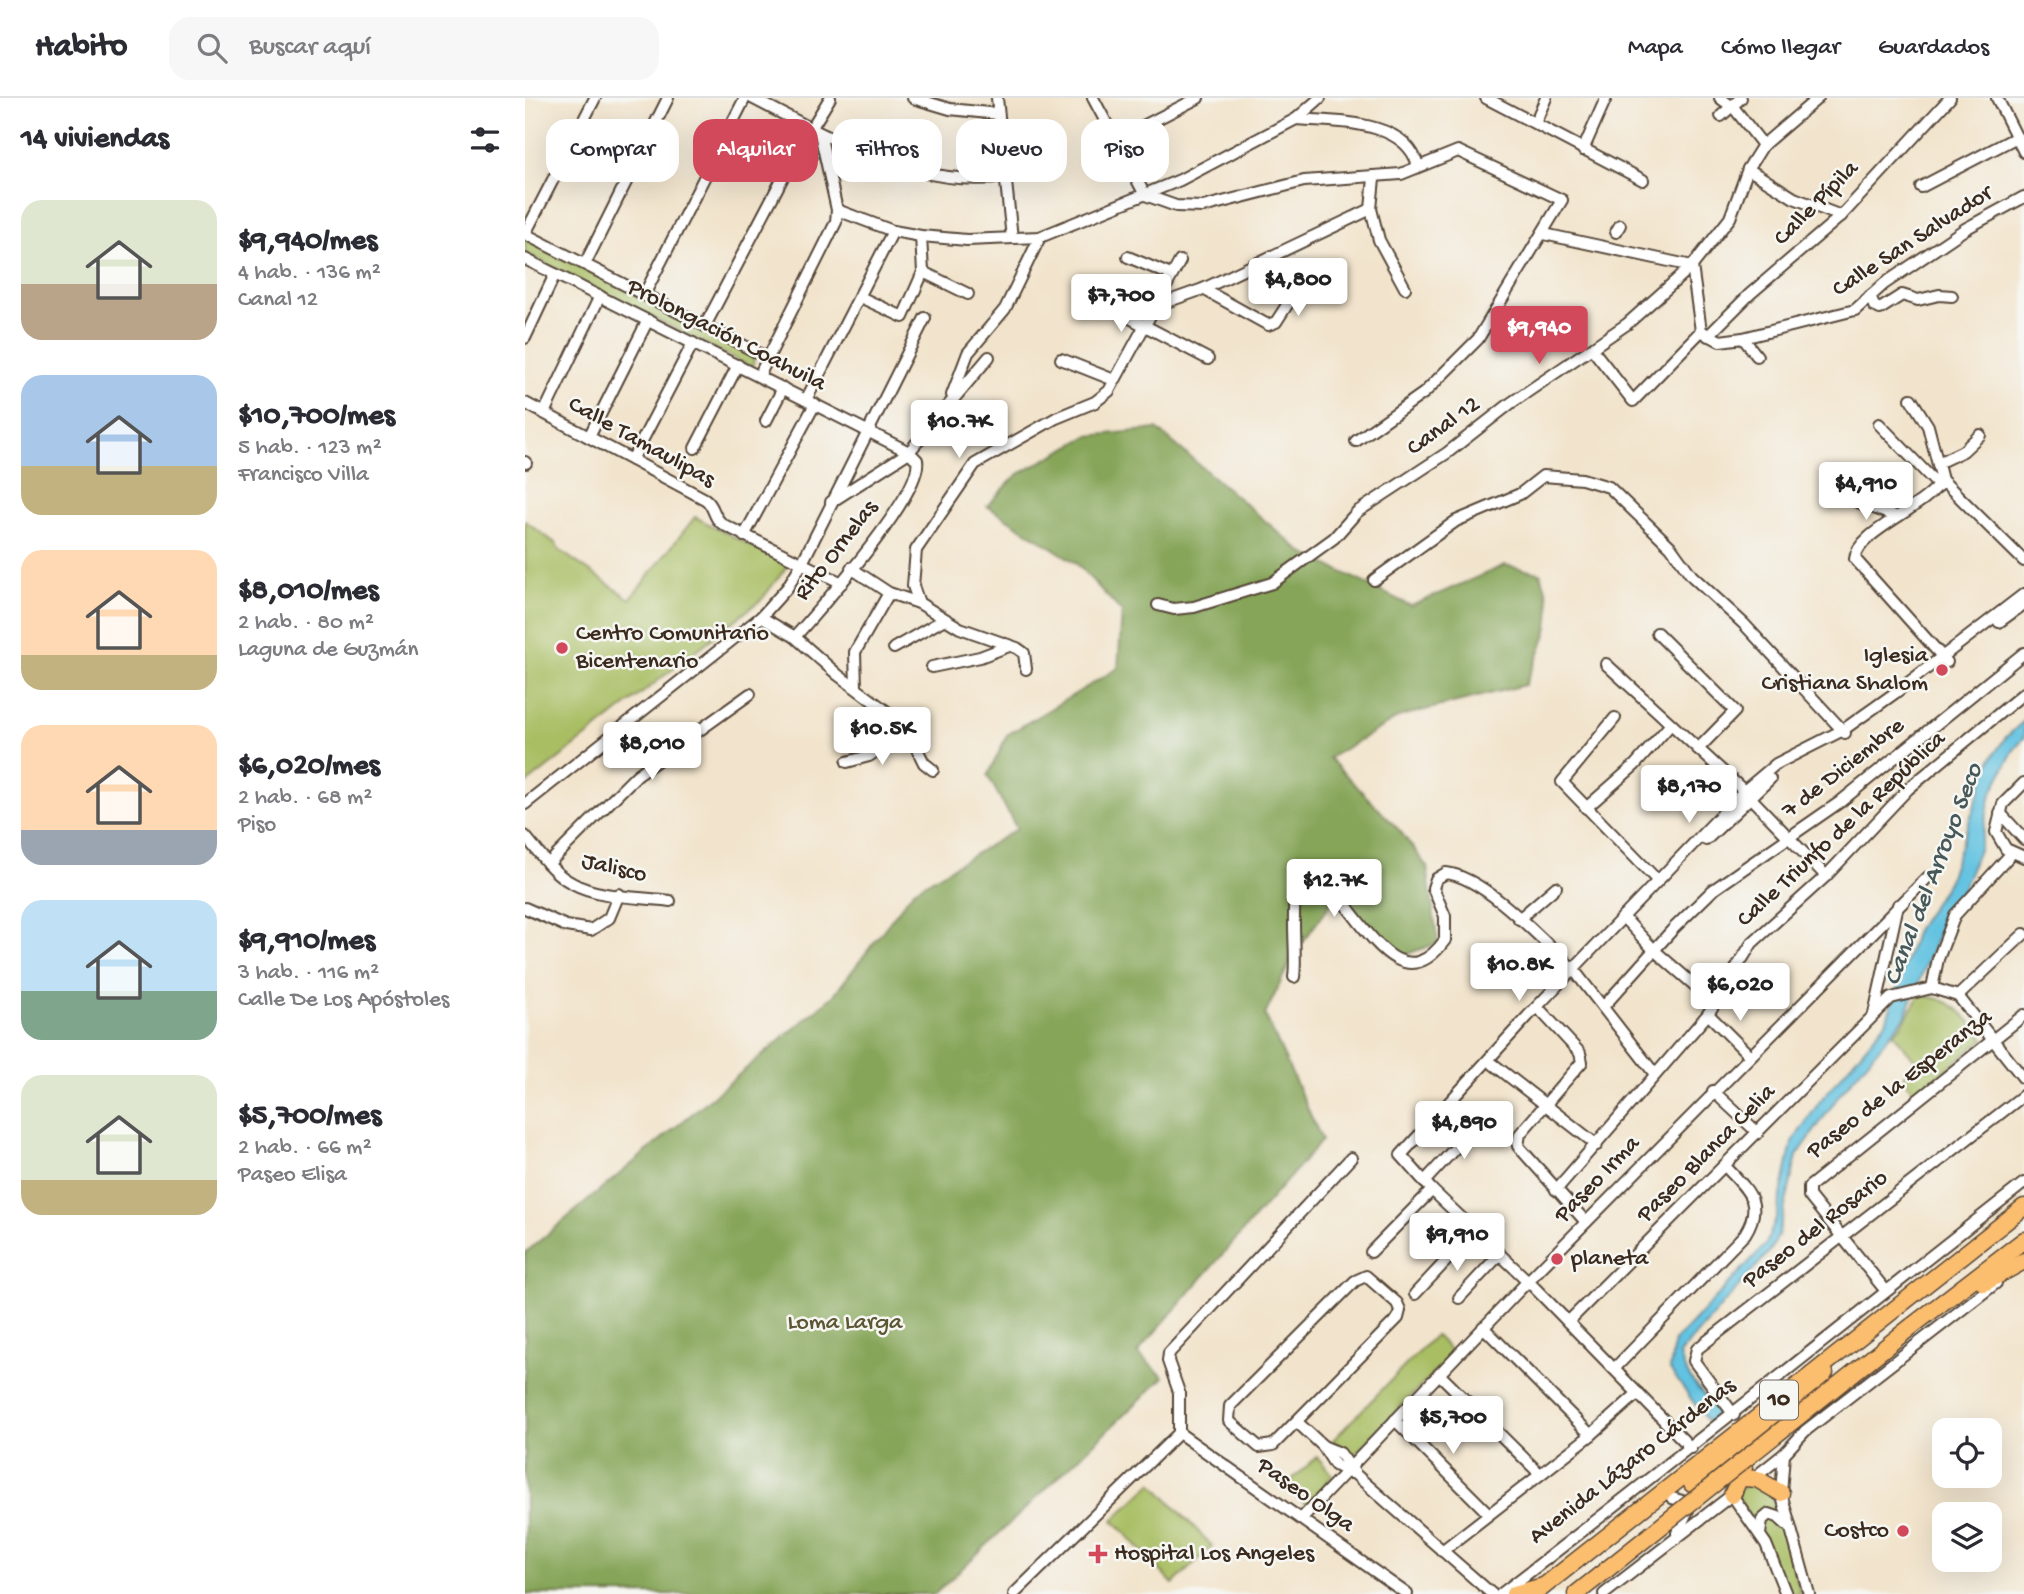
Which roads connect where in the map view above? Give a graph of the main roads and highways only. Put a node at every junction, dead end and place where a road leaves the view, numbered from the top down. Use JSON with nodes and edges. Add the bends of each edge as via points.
{"nodes":[{"id":1,"x":2024,"y":1207,"type":"edge"},
{"id":2,"x":2024,"y":1240,"type":"edge"},
{"id":3,"x":2024,"y":1261,"type":"edge"},
{"id":4,"x":1881,"y":1319,"type":"junction"},
{"id":5,"x":1917,"y":1322,"type":"junction"},
{"id":6,"x":1757,"y":1436,"type":"junction"},
{"id":7,"x":1733,"y":1454,"type":"junction"},
{"id":8,"x":1704,"y":1476,"type":"junction"},
{"id":9,"x":1740,"y":1477,"type":"junction"},
{"id":10,"x":1781,"y":1493,"type":"road end"},
{"id":11,"x":1733,"y":1495,"type":"road end"},
{"id":12,"x":1591,"y":1551,"type":"junction"},
{"id":13,"x":1540,"y":1590,"type":"edge"},
{"id":14,"x":1514,"y":1594,"type":"edge"},
{"id":15,"x":1576,"y":1594,"type":"edge"}],
"edges":[{"from":1,"to":4,"type":"highway","name":"Avenida Lázaro Cárdenas","number":"10"},
{"from":2,"to":5,"type":"highway","number":"10"},
{"from":3,"to":5,"type":"highway","via":[[2003,1270],[1938,1315]]},
{"from":4,"to":6,"type":"highway","via":[[1876,1331]]},
{"from":4,"to":12,"type":"highway","name":"Avenida Lázaro Cárdenas","number":"10"},
{"from":5,"to":15,"type":"highway","number":"10","bridge":true},
{"from":6,"to":7,"type":"highway"},
{"from":6,"to":9,"type":"highway"},
{"from":7,"to":8,"type":"highway"},
{"from":7,"to":9,"type":"highway"},
{"from":8,"to":9,"type":"highway"},
{"from":8,"to":12,"type":"highway","via":[[1613,1542]]},
{"from":9,"to":10,"type":"highway","via":[[1770,1483]]},
{"from":9,"to":11,"type":"highway"},
{"from":12,"to":13,"type":"highway","name":"Avenida Lázaro Cárdenas","number":"10"},
{"from":13,"to":14,"type":"highway"}]}
